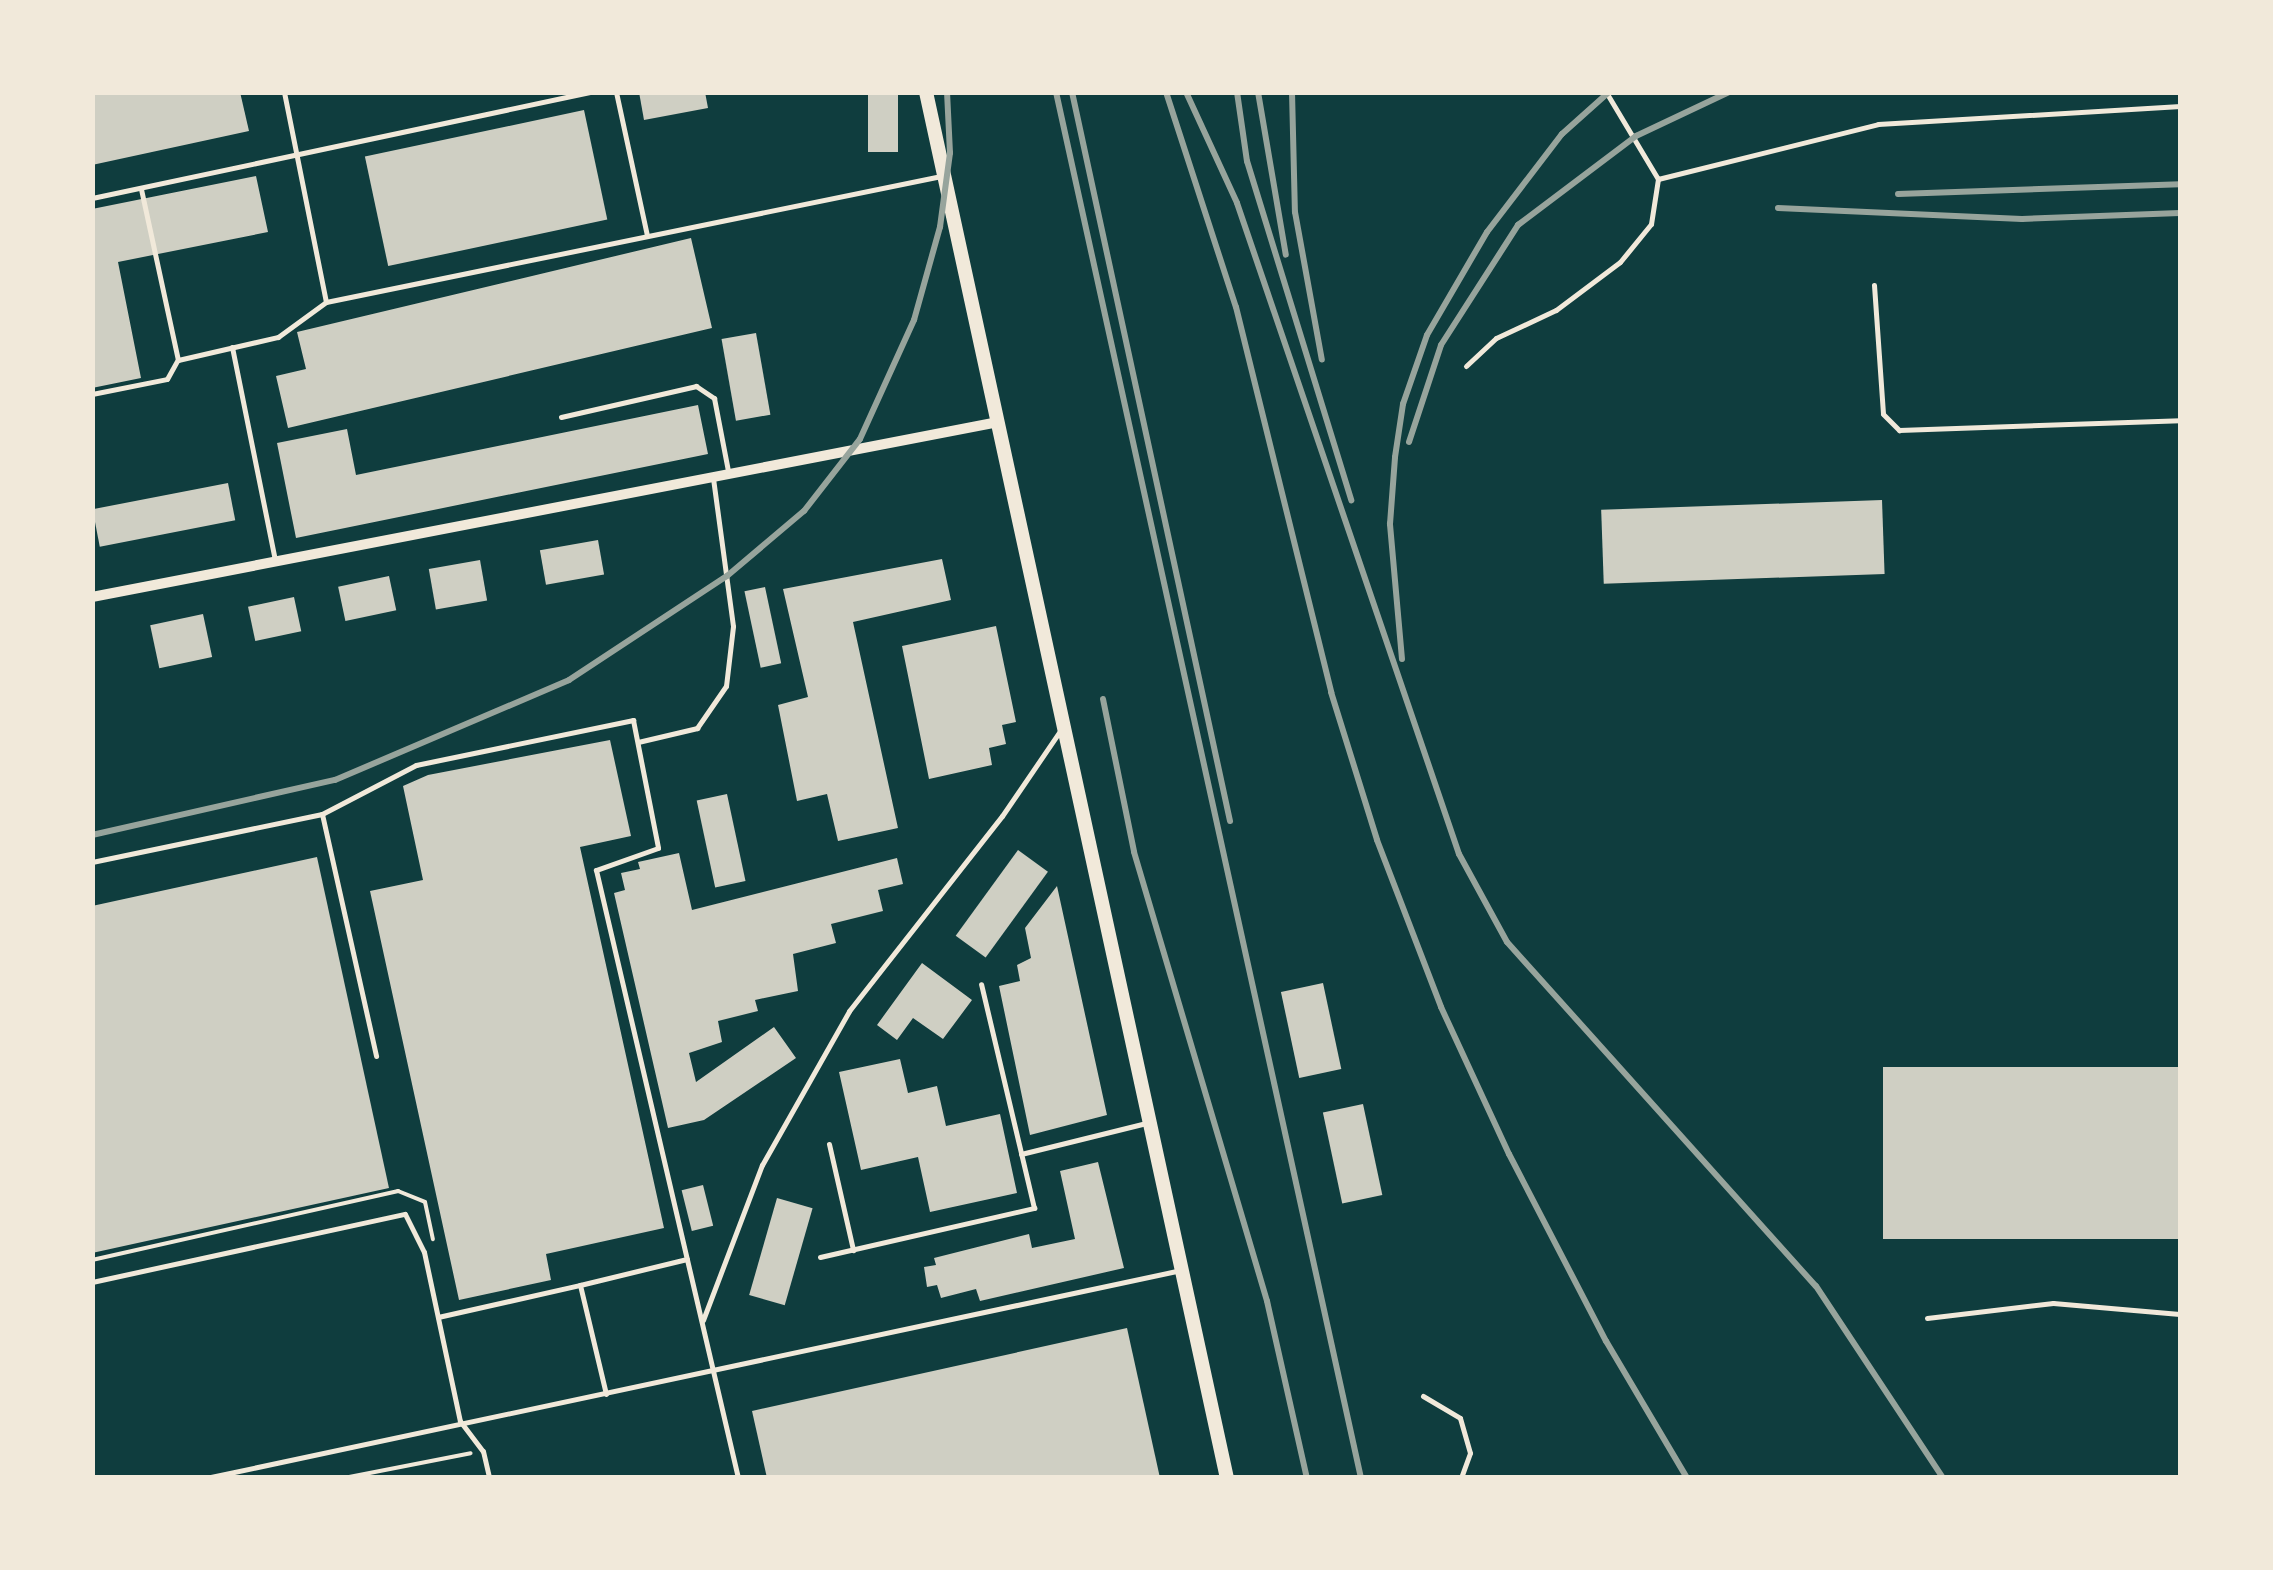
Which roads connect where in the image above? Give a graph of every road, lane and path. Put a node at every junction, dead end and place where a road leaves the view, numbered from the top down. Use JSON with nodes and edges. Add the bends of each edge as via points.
{"nodes":[{"id":1,"x":284,"y":92,"type":"edge"},
{"id":2,"x":590,"y":92,"type":"edge"},
{"id":3,"x":616,"y":92,"type":"edge"},
{"id":4,"x":926,"y":92,"type":"edge"},
{"id":5,"x":1606,"y":92,"type":"edge"},
{"id":6,"x":2180,"y":106,"type":"edge"},
{"id":7,"x":297,"y":155,"type":"junction"},
{"id":8,"x":945,"y":176,"type":"junction"},
{"id":9,"x":1658,"y":179,"type":"junction"},
{"id":10,"x":141,"y":188,"type":"junction"},
{"id":11,"x":92,"y":198,"type":"edge"},
{"id":12,"x":648,"y":236,"type":"junction"},
{"id":13,"x":1874,"y":286,"type":"dead end"},
{"id":14,"x":326,"y":302,"type":"junction"},
{"id":15,"x":232,"y":347,"type":"junction"},
{"id":16,"x":178,"y":360,"type":"junction"},
{"id":17,"x":1466,"y":366,"type":"dead end"},
{"id":18,"x":92,"y":394,"type":"edge"},
{"id":19,"x":561,"y":417,"type":"dead end"},
{"id":20,"x":2180,"y":420,"type":"edge"},
{"id":21,"x":998,"y":422,"type":"junction"},
{"id":22,"x":728,"y":474,"type":"junction"},
{"id":23,"x":712,"y":477,"type":"junction"},
{"id":24,"x":275,"y":562,"type":"junction"},
{"id":25,"x":92,"y":596,"type":"edge"},
{"id":26,"x":1063,"y":726,"type":"junction"},
{"id":27,"x":638,"y":742,"type":"junction"},
{"id":28,"x":322,"y":814,"type":"junction"},
{"id":29,"x":92,"y":862,"type":"edge"},
{"id":30,"x":981,"y":984,"type":"dead end"},
{"id":31,"x":376,"y":1056,"type":"dead end"},
{"id":32,"x":1148,"y":1122,"type":"junction"},
{"id":33,"x":829,"y":1144,"type":"dead end"},
{"id":34,"x":1021,"y":1154,"type":"junction"},
{"id":35,"x":436,"y":1249,"type":"dead end"},
{"id":36,"x":853,"y":1250,"type":"junction"},
{"id":37,"x":820,"y":1257,"type":"dead end"},
{"id":38,"x":687,"y":1259,"type":"junction"},
{"id":39,"x":92,"y":1260,"type":"edge"},
{"id":40,"x":1181,"y":1270,"type":"junction"},
{"id":41,"x":92,"y":1282,"type":"edge"},
{"id":42,"x":580,"y":1286,"type":"junction"},
{"id":43,"x":2180,"y":1314,"type":"edge"},
{"id":44,"x":438,"y":1317,"type":"junction"},
{"id":45,"x":1927,"y":1318,"type":"dead end"},
{"id":46,"x":702,"y":1323,"type":"junction"},
{"id":47,"x":713,"y":1372,"type":"junction"},
{"id":48,"x":606,"y":1395,"type":"junction"},
{"id":49,"x":1424,"y":1396,"type":"dead end"},
{"id":50,"x":460,"y":1421,"type":"junction"},
{"id":51,"x":482,"y":1451,"type":"junction"},
{"id":52,"x":206,"y":1478,"type":"edge"},
{"id":53,"x":344,"y":1478,"type":"edge"},
{"id":54,"x":489,"y":1478,"type":"edge"},
{"id":55,"x":738,"y":1478,"type":"edge"},
{"id":56,"x":1227,"y":1478,"type":"edge"},
{"id":57,"x":1461,"y":1478,"type":"edge"}],
"edges":[{"from":1,"to":7,"type":"lane"},
{"from":2,"to":7,"type":"lane"},
{"from":3,"to":12,"type":"lane"},
{"from":4,"to":8,"type":"main road"},
{"from":5,"to":9,"type":"lane"},
{"from":6,"to":9,"type":"lane","via":[[1878,124]]},
{"from":7,"to":10,"type":"lane"},
{"from":7,"to":14,"type":"lane"},
{"from":8,"to":12,"type":"lane"},
{"from":8,"to":21,"type":"main road"},
{"from":9,"to":17,"type":"lane","via":[[1651,224],[1620,262],[1556,310],[1496,338]]},
{"from":10,"to":11,"type":"lane"},
{"from":10,"to":16,"type":"lane"},
{"from":12,"to":14,"type":"lane"},
{"from":13,"to":20,"type":"lane","via":[[1883,414],[1898,430]]},
{"from":14,"to":15,"type":"lane","via":[[278,337]]},
{"from":15,"to":16,"type":"lane"},
{"from":15,"to":24,"type":"lane"},
{"from":16,"to":18,"type":"lane","via":[[167,380]]},
{"from":19,"to":22,"type":"lane","via":[[696,386],[714,398]]},
{"from":21,"to":22,"type":"street"},
{"from":21,"to":26,"type":"main road"},
{"from":22,"to":23,"type":"street"},
{"from":23,"to":24,"type":"street"},
{"from":23,"to":27,"type":"lane","via":[[733,626],[726,686],[697,728]]},
{"from":24,"to":25,"type":"street"},
{"from":26,"to":32,"type":"main road"},
{"from":26,"to":46,"type":"lane","via":[[1002,816],[850,1011],[762,1165]]},
{"from":27,"to":28,"type":"lane","via":[[634,720],[416,765]]},
{"from":27,"to":38,"type":"lane","via":[[658,848],[596,870]]},
{"from":28,"to":29,"type":"lane"},
{"from":28,"to":31,"type":"lane"},
{"from":30,"to":34,"type":"lane"},
{"from":32,"to":34,"type":"lane"},
{"from":32,"to":40,"type":"main road"},
{"from":33,"to":36,"type":"lane"},
{"from":34,"to":36,"type":"lane","via":[[1034,1208]]},
{"from":35,"to":39,"type":"path","via":[[425,1202],[398,1191]]},
{"from":36,"to":37,"type":"lane"},
{"from":38,"to":42,"type":"lane"},
{"from":38,"to":46,"type":"lane"},
{"from":40,"to":47,"type":"lane"},
{"from":40,"to":56,"type":"main road"},
{"from":41,"to":44,"type":"lane","via":[[405,1214],[424,1252]]},
{"from":42,"to":44,"type":"lane"},
{"from":42,"to":48,"type":"lane"},
{"from":43,"to":45,"type":"lane","via":[[2053,1303]]},
{"from":44,"to":50,"type":"lane"},
{"from":46,"to":47,"type":"lane"},
{"from":47,"to":48,"type":"lane"},
{"from":47,"to":55,"type":"lane"},
{"from":48,"to":50,"type":"lane"},
{"from":49,"to":57,"type":"lane","via":[[1460,1418],[1470,1453]]},
{"from":50,"to":51,"type":"lane"},
{"from":50,"to":52,"type":"lane"},
{"from":51,"to":53,"type":"path"},
{"from":51,"to":54,"type":"lane"}]}
